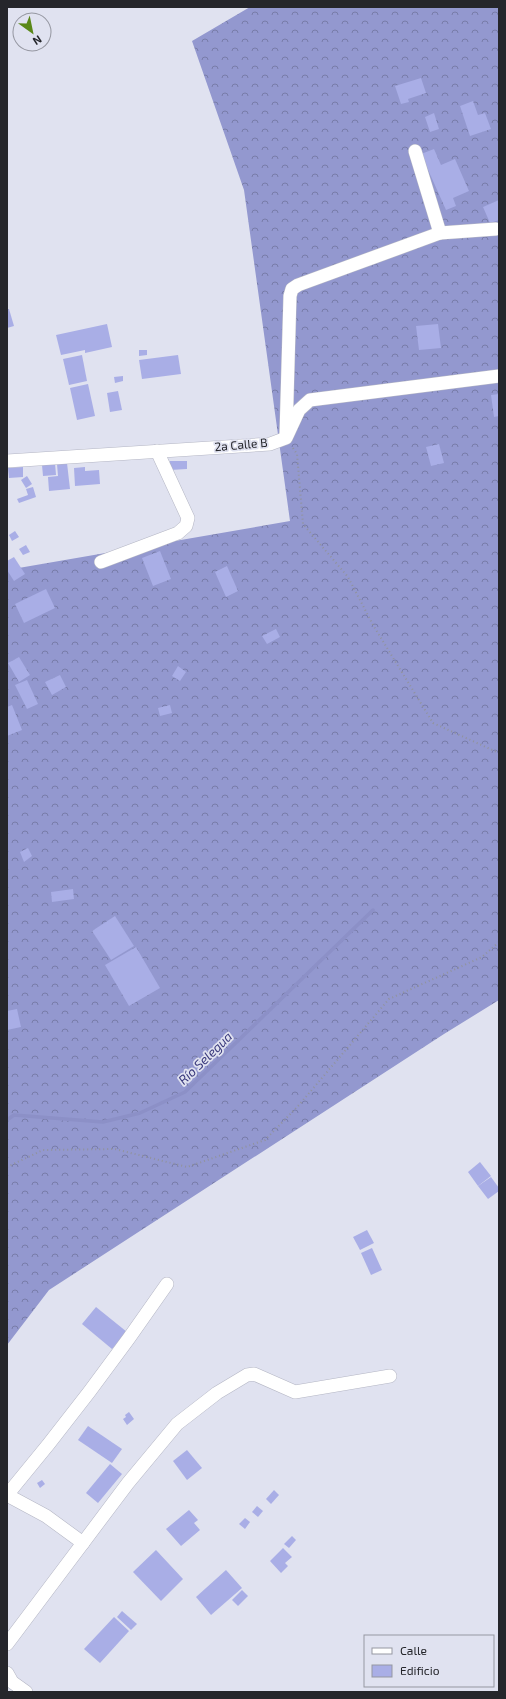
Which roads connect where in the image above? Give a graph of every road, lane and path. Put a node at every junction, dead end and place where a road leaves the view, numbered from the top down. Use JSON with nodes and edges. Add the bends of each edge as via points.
{"nodes":[{"id":1,"x":415,"y":151,"type":"dead end"},
{"id":2,"x":496,"y":229,"type":"dead end"},
{"id":3,"x":440,"y":234,"type":"junction"},
{"id":4,"x":499,"y":376,"type":"edge"},
{"id":5,"x":286,"y":438,"type":"junction"},
{"id":6,"x":157,"y":451,"type":"junction"},
{"id":7,"x":7,"y":460,"type":"edge"},
{"id":8,"x":101,"y":562,"type":"dead end"},
{"id":9,"x":499,"y":753,"type":"edge"},
{"id":10,"x":499,"y":942,"type":"edge"},
{"id":11,"x":7,"y":1167,"type":"edge"},
{"id":12,"x":167,"y":1284,"type":"dead end"},
{"id":13,"x":390,"y":1376,"type":"dead end"},
{"id":14,"x":7,"y":1495,"type":"edge"},
{"id":15,"x":82,"y":1543,"type":"junction"},
{"id":16,"x":7,"y":1644,"type":"edge"},
{"id":17,"x":7,"y":1674,"type":"edge"},
{"id":18,"x":26,"y":1692,"type":"edge"}],
"edges":[{"from":1,"to":3,"type":"street"},
{"from":2,"to":3,"type":"street"},
{"from":3,"to":5,"type":"street","via":[[292,289]]},
{"from":4,"to":5,"type":"street","via":[[310,400],[299,410]]},
{"from":5,"to":6,"type":"street","name":"2a Calle B","via":[[270,444]]},
{"from":5,"to":9,"type":"path","via":[[297,454],[303,524],[348,577],[372,625],[433,723]]},
{"from":6,"to":7,"type":"street","name":"2a Calle B"},
{"from":6,"to":8,"type":"street","via":[[188,518],[186,526],[178,533]]},
{"from":10,"to":11,"type":"path","via":[[482,957],[389,999],[299,1105],[265,1140],[187,1167],[115,1148],[43,1150]]},
{"from":12,"to":14,"type":"street","via":[[119,1354],[51,1443]]},
{"from":13,"to":15,"type":"street","via":[[295,1392],[254,1374],[247,1375],[216,1393],[177,1424]]},
{"from":14,"to":15,"type":"street","via":[[46,1516]]},
{"from":15,"to":16,"type":"street"},
{"from":17,"to":18,"type":"street","via":[[12,1682]]}]}
